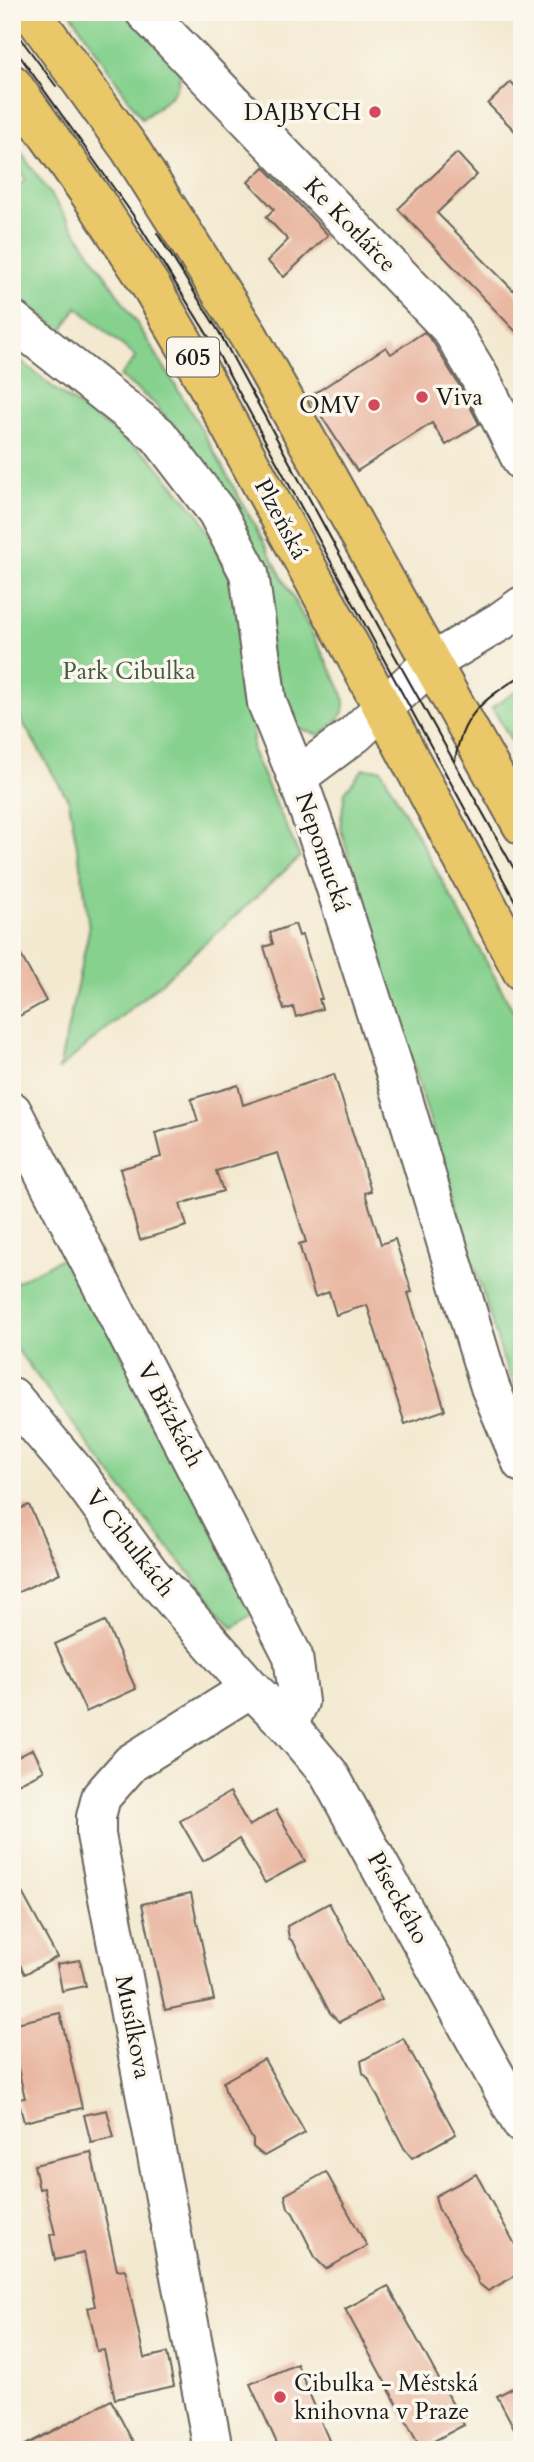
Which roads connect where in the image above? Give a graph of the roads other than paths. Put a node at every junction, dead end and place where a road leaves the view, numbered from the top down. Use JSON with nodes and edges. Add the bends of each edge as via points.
{"nodes":[{"id":1,"x":31,"y":12,"type":"edge"},
{"id":2,"x":145,"y":12,"type":"edge"},
{"id":3,"x":12,"y":83,"type":"edge"},
{"id":4,"x":12,"y":320,"type":"edge"},
{"id":5,"x":522,"y":461,"type":"edge"},
{"id":6,"x":522,"y":606,"type":"edge"},
{"id":7,"x":431,"y":663,"type":"junction"},
{"id":8,"x":381,"y":708,"type":"junction"},
{"id":9,"x":297,"y":777,"type":"junction"},
{"id":10,"x":522,"y":825,"type":"edge"},
{"id":11,"x":522,"y":971,"type":"edge"},
{"id":12,"x":12,"y":1111,"type":"edge"},
{"id":13,"x":13,"y":1396,"type":"edge"},
{"id":14,"x":522,"y":1463,"type":"edge"},
{"id":15,"x":251,"y":1688,"type":"junction"},
{"id":16,"x":288,"y":1725,"type":"junction"},
{"id":17,"x":522,"y":2124,"type":"edge"},
{"id":18,"x":204,"y":2446,"type":"edge"}],
"edges":[{"from":1,"to":7,"type":"main road","number":"605","via":[[130,149],[211,274]]},
{"from":2,"to":5,"type":"street","name":"Ke Kotlářce","via":[[451,329]]},
{"from":3,"to":8,"type":"main road","name":"Plzeňská","number":"605","via":[[152,288],[238,438]]},
{"from":4,"to":9,"type":"street","name":"Nepomucká","via":[[158,435],[216,512],[249,573],[267,704]]},
{"from":6,"to":7,"type":"street"},
{"from":7,"to":8,"type":"street"},
{"from":7,"to":10,"type":"main road","number":"605"},
{"from":8,"to":9,"type":"street","via":[[355,734]]},
{"from":8,"to":11,"type":"main road","name":"Plzeňská","number":"605"},
{"from":9,"to":14,"type":"street","name":"Nepomucká","via":[[394,1069],[490,1387]]},
{"from":12,"to":16,"type":"street","name":"V Břízkách","via":[[293,1656],[299,1702]]},
{"from":13,"to":15,"type":"street","name":"V Cibulkách","via":[[149,1572]]},
{"from":15,"to":16,"type":"street","name":"Píseckého"},
{"from":15,"to":18,"type":"street","name":"Musílkova","via":[[131,1763],[101,1797],[96,1817]]},
{"from":16,"to":17,"type":"street","name":"Píseckého","via":[[329,1774]]}]}
